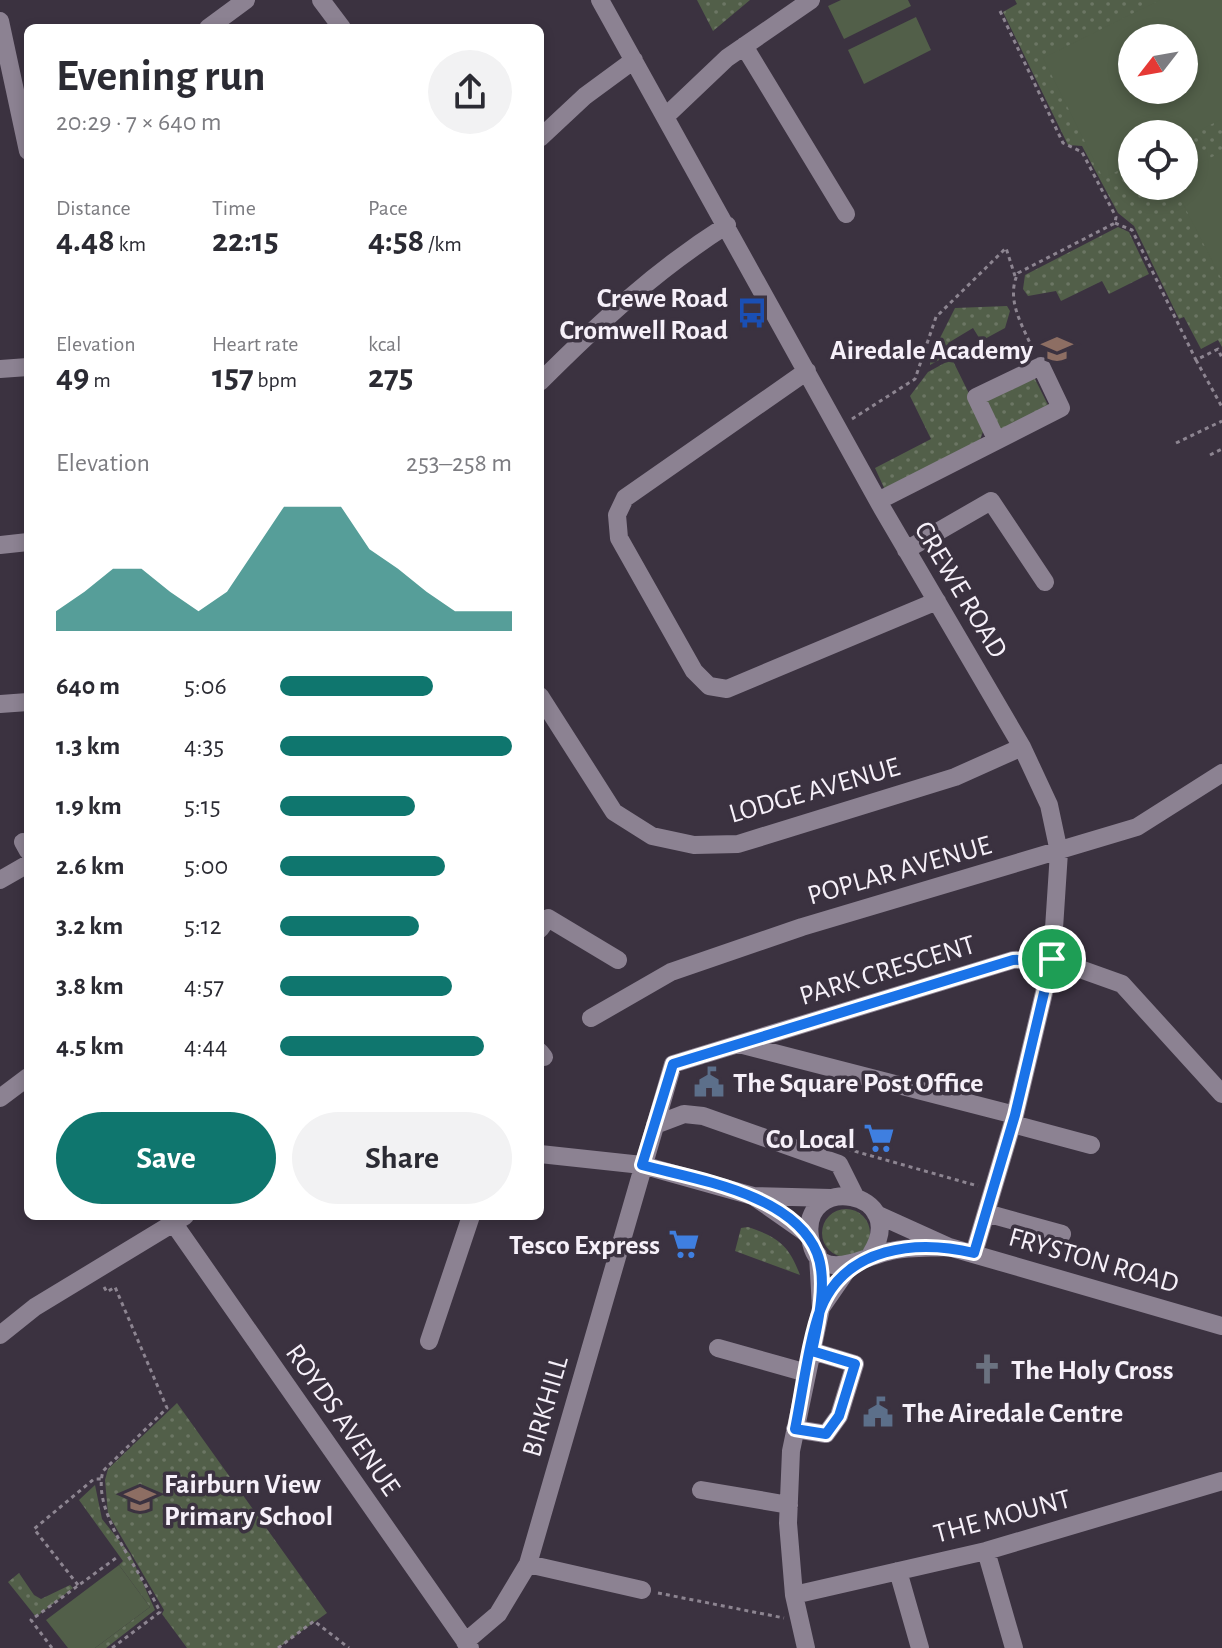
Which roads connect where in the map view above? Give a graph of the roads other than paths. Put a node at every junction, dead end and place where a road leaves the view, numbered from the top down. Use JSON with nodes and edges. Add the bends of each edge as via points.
{"nodes":[{"id":1,"x":246,"y":0,"type":"edge"},
{"id":2,"x":321,"y":0,"type":"edge"},
{"id":3,"x":600,"y":0,"type":"edge"},
{"id":4,"x":811,"y":0,"type":"edge"},
{"id":5,"x":0,"y":21,"type":"edge"},
{"id":6,"x":213,"y":24,"type":"edge"},
{"id":7,"x":339,"y":24,"type":"edge"},
{"id":8,"x":744,"y":46,"type":"junction"},
{"id":9,"x":634,"y":60,"type":"junction"},
{"id":10,"x":666,"y":116,"type":"junction"},
{"id":11,"x":24,"y":132,"type":"edge"},
{"id":12,"x":544,"y":134,"type":"edge"},
{"id":13,"x":846,"y":214,"type":"dead end"},
{"id":14,"x":727,"y":225,"type":"junction"},
{"id":15,"x":24,"y":367,"type":"edge"},
{"id":16,"x":0,"y":369,"type":"edge"},
{"id":17,"x":807,"y":371,"type":"junction"},
{"id":18,"x":544,"y":378,"type":"edge"},
{"id":19,"x":996,"y":439,"type":"junction"},
{"id":20,"x":878,"y":501,"type":"junction"},
{"id":21,"x":24,"y":542,"type":"edge"},
{"id":22,"x":0,"y":545,"type":"edge"},
{"id":23,"x":906,"y":550,"type":"junction"},
{"id":24,"x":1045,"y":582,"type":"dead end"},
{"id":25,"x":937,"y":601,"type":"junction"},
{"id":26,"x":24,"y":702,"type":"edge"},
{"id":27,"x":0,"y":704,"type":"edge"},
{"id":28,"x":546,"y":725,"type":"edge"},
{"id":29,"x":1022,"y":747,"type":"junction"},
{"id":30,"x":1222,"y":773,"type":"edge"},
{"id":31,"x":1059,"y":852,"type":"junction"},
{"id":32,"x":24,"y":866,"type":"edge"},
{"id":33,"x":0,"y":880,"type":"edge"},
{"id":34,"x":544,"y":924,"type":"edge"},
{"id":35,"x":1052,"y":959,"type":"junction"},
{"id":36,"x":618,"y":960,"type":"dead end"},
{"id":37,"x":591,"y":1018,"type":"dead end"},
{"id":38,"x":736,"y":1044,"type":"junction"},
{"id":39,"x":24,"y":1080,"type":"edge"},
{"id":40,"x":1222,"y":1094,"type":"edge"},
{"id":41,"x":0,"y":1098,"type":"edge"},
{"id":42,"x":1014,"y":1119,"type":"junction"},
{"id":43,"x":655,"y":1125,"type":"junction"},
{"id":44,"x":1091,"y":1145,"type":"dead end"},
{"id":45,"x":544,"y":1154,"type":"edge"},
{"id":46,"x":642,"y":1165,"type":"junction"},
{"id":47,"x":753,"y":1196,"type":"junction"},
{"id":48,"x":855,"y":1196,"type":"junction"},
{"id":49,"x":831,"y":1198,"type":"junction"},
{"id":50,"x":986,"y":1213,"type":"junction"},
{"id":51,"x":876,"y":1214,"type":"junction"},
{"id":52,"x":176,"y":1220,"type":"edge"},
{"id":53,"x":180,"y":1220,"type":"edge"},
{"id":54,"x":470,"y":1220,"type":"edge"},
{"id":55,"x":1062,"y":1234,"type":"dead end"},
{"id":56,"x":809,"y":1235,"type":"junction"},
{"id":57,"x":949,"y":1247,"type":"junction"},
{"id":58,"x":974,"y":1253,"type":"junction"},
{"id":59,"x":871,"y":1254,"type":"junction"},
{"id":60,"x":818,"y":1255,"type":"junction"},
{"id":61,"x":850,"y":1266,"type":"junction"},
{"id":62,"x":821,"y":1308,"type":"junction"},
{"id":63,"x":1222,"y":1326,"type":"edge"},
{"id":64,"x":0,"y":1335,"type":"edge"},
{"id":65,"x":429,"y":1341,"type":"dead end"},
{"id":66,"x":718,"y":1348,"type":"dead end"},
{"id":67,"x":812,"y":1351,"type":"junction"},
{"id":68,"x":807,"y":1373,"type":"junction"},
{"id":69,"x":795,"y":1429,"type":"junction"},
{"id":70,"x":1222,"y":1481,"type":"edge"},
{"id":71,"x":701,"y":1490,"type":"dead end"},
{"id":72,"x":789,"y":1505,"type":"junction"},
{"id":73,"x":986,"y":1551,"type":"junction"},
{"id":74,"x":528,"y":1564,"type":"junction"},
{"id":75,"x":898,"y":1571,"type":"junction"},
{"id":76,"x":642,"y":1590,"type":"road end"},
{"id":77,"x":794,"y":1595,"type":"junction"},
{"id":78,"x":468,"y":1645,"type":"edge"},
{"id":79,"x":806,"y":1648,"type":"edge"},
{"id":80,"x":920,"y":1648,"type":"edge"},
{"id":81,"x":1014,"y":1648,"type":"edge"}],
"edges":[{"from":1,"to":6,"type":"street"},
{"from":2,"to":7,"type":"street"},
{"from":3,"to":9,"type":"street","name":"CREWE ROAD"},
{"from":4,"to":8,"type":"street"},
{"from":5,"to":11,"type":"street"},
{"from":8,"to":10,"type":"street"},
{"from":8,"to":13,"type":"street"},
{"from":9,"to":10,"type":"street","name":"CREWE ROAD"},
{"from":9,"to":12,"type":"street"},
{"from":10,"to":14,"type":"street","name":"CREWE ROAD"},
{"from":14,"to":17,"type":"street","name":"CREWE ROAD"},
{"from":14,"to":18,"type":"street","via":[[676,257],[617,305]]},
{"from":15,"to":16,"type":"street"},
{"from":17,"to":20,"type":"street","name":"CREWE ROAD"},
{"from":17,"to":25,"type":"street","via":[[625,498],[617,515],[619,538],[634,565],[694,671],[709,686],[727,689]]},
{"from":19,"to":19,"type":"street","via":[[1061,408],[1041,366],[976,397]]},
{"from":19,"to":20,"type":"street"},
{"from":20,"to":23,"type":"street","name":"CREWE ROAD"},
{"from":21,"to":22,"type":"street"},
{"from":23,"to":24,"type":"street","via":[[991,501]]},
{"from":23,"to":25,"type":"street","name":"CREWE ROAD"},
{"from":25,"to":29,"type":"street","name":"CREWE ROAD"},
{"from":26,"to":27,"type":"street"},
{"from":28,"to":29,"type":"street","name":"LODGE AVENUE","via":[[614,812],[652,836],[694,845],[738,844],[955,777]]},
{"from":29,"to":31,"type":"street","name":"CREWE ROAD","via":[[1049,805]]},
{"from":30,"to":31,"type":"street","name":"POPLAR AVENUE","via":[[1137,827]]},
{"from":31,"to":35,"type":"street","name":"CREWE ROAD"},
{"from":31,"to":37,"type":"street","name":"POPLAR AVENUE","via":[[802,927],[671,972]]},
{"from":32,"to":33,"type":"street"},
{"from":34,"to":36,"type":"street","via":[[548,918]]},
{"from":35,"to":38,"type":"street","name":"PARK CRESCENT","via":[[1013,960]]},
{"from":35,"to":40,"type":"street","name":"PARK CRESCENT","via":[[1122,984]]},
{"from":35,"to":42,"type":"street","name":"CREWE ROAD"},
{"from":38,"to":42,"type":"street"},
{"from":38,"to":43,"type":"street","name":"PARK CRESCENT","via":[[673,1064]]},
{"from":39,"to":41,"type":"street"},
{"from":42,"to":44,"type":"street"},
{"from":42,"to":50,"type":"street","name":"CREWE ROAD"},
{"from":43,"to":46,"type":"street","name":"PARK CRESCENT"},
{"from":43,"to":48,"type":"street","name":"FRYSTON ROAD","via":[[684,1114],[703,1116],[803,1149],[839,1164]]},
{"from":45,"to":46,"type":"street"},
{"from":46,"to":47,"type":"street"},
{"from":46,"to":74,"type":"street","name":"BIRKHILL"},
{"from":47,"to":49,"type":"street"},
{"from":47,"to":56,"type":"street"},
{"from":48,"to":49,"type":"street"},
{"from":48,"to":51,"type":"street","name":"FRYSTON ROAD"},
{"from":49,"to":56,"type":"street","via":[[815,1211]]},
{"from":50,"to":55,"type":"street"},
{"from":50,"to":58,"type":"street","name":"CREWE ROAD"},
{"from":51,"to":57,"type":"street","name":"FRYSTON ROAD"},
{"from":51,"to":59,"type":"street","via":[[880,1237]]},
{"from":52,"to":64,"type":"street"},
{"from":53,"to":78,"type":"street","name":"ROYDS AVENUE"},
{"from":54,"to":65,"type":"street"},
{"from":56,"to":60,"type":"street"},
{"from":57,"to":58,"type":"street","name":"FRYSTON ROAD"},
{"from":57,"to":59,"type":"street","name":"FRYSTON ROAD"},
{"from":58,"to":63,"type":"street","name":"FRYSTON ROAD"},
{"from":59,"to":61,"type":"street","name":"FRYSTON ROAD"},
{"from":60,"to":61,"type":"street"},
{"from":60,"to":62,"type":"street"},
{"from":61,"to":62,"type":"street"},
{"from":62,"to":67,"type":"street"},
{"from":66,"to":68,"type":"street"},
{"from":67,"to":68,"type":"street"},
{"from":67,"to":69,"type":"street","via":[[855,1364],[839,1416],[826,1434]]},
{"from":68,"to":69,"type":"street"},
{"from":69,"to":72,"type":"street"},
{"from":70,"to":73,"type":"street","name":"THE MOUNT"},
{"from":71,"to":72,"type":"street"},
{"from":72,"to":77,"type":"street"},
{"from":73,"to":75,"type":"street","name":"THE MOUNT"},
{"from":73,"to":81,"type":"street"},
{"from":74,"to":76,"type":"street"},
{"from":74,"to":78,"type":"street","name":"BIRKHILL","via":[[498,1614]]},
{"from":75,"to":77,"type":"street","name":"THE MOUNT"},
{"from":75,"to":80,"type":"street"},
{"from":77,"to":79,"type":"street"}]}
